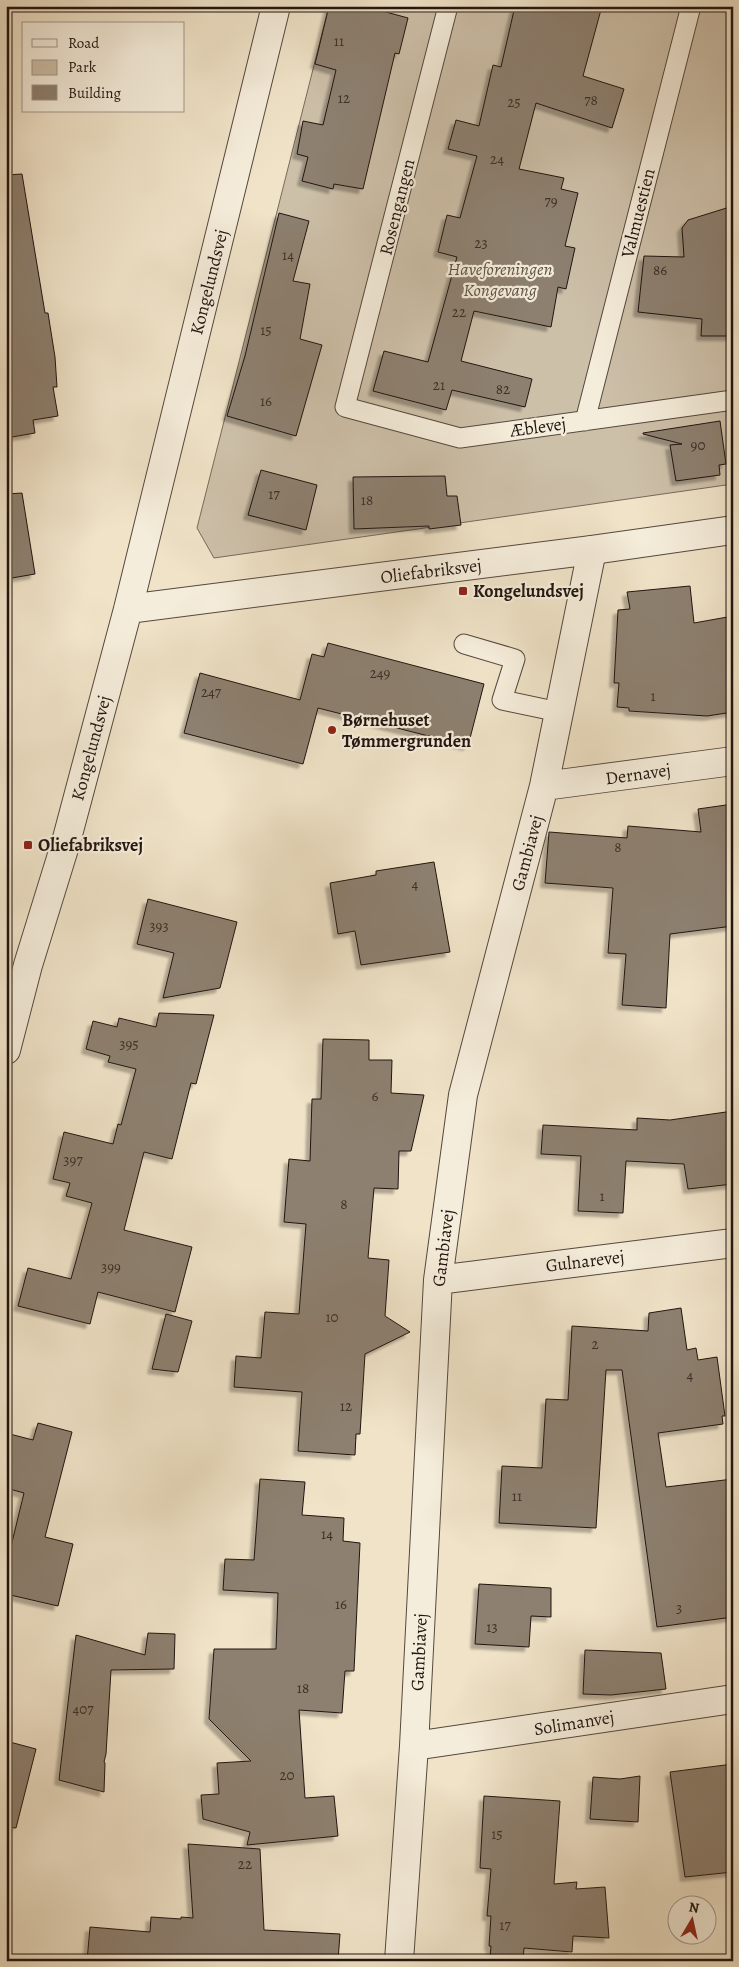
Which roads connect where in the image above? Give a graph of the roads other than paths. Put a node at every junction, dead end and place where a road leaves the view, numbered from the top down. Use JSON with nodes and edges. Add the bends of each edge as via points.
{"nodes":[{"id":1,"x":276,"y":6,"type":"edge"},
{"id":2,"x":448,"y":6,"type":"edge"},
{"id":3,"x":691,"y":6,"type":"edge"},
{"id":4,"x":733,"y":400,"type":"edge"},
{"id":5,"x":345,"y":407,"type":"joint"},
{"id":6,"x":585,"y":421,"type":"junction"},
{"id":7,"x":733,"y":530,"type":"edge"},
{"id":8,"x":592,"y":550,"type":"junction"},
{"id":9,"x":128,"y":609,"type":"junction"},
{"id":10,"x":464,"y":644,"type":"dead end"},
{"id":11,"x":559,"y":712,"type":"junction"},
{"id":12,"x":733,"y":761,"type":"edge"},
{"id":13,"x":544,"y":786,"type":"junction"},
{"id":14,"x":6,"y":1050,"type":"edge"},
{"id":15,"x":733,"y":1243,"type":"edge"},
{"id":16,"x":438,"y":1280,"type":"junction"},
{"id":17,"x":733,"y":1699,"type":"edge"},
{"id":18,"x":414,"y":1746,"type":"junction"},
{"id":19,"x":399,"y":1961,"type":"edge"}],
"edges":[{"from":1,"to":9,"type":"street","name":"Kongelundsvej"},
{"from":2,"to":5,"type":"lane","name":"Rosengangen"},
{"from":3,"to":6,"type":"lane","name":"Valmuestien"},
{"from":4,"to":6,"type":"lane","name":"Æblevej"},
{"from":5,"to":6,"type":"lane","name":"Æblevej","via":[[460,438]]},
{"from":7,"to":8,"type":"street","name":"Oliefabriksvej"},
{"from":8,"to":9,"type":"street","name":"Oliefabriksvej"},
{"from":8,"to":11,"type":"street","name":"Gambiavej"},
{"from":9,"to":14,"type":"street","name":"Kongelundsvej"},
{"from":10,"to":11,"type":"lane","via":[[515,659],[502,700]]},
{"from":11,"to":13,"type":"street","name":"Gambiavej"},
{"from":12,"to":13,"type":"street","name":"Dernavej"},
{"from":13,"to":16,"type":"street","name":"Gambiavej","via":[[463,1095]]},
{"from":15,"to":16,"type":"street","name":"Gulnarevej"},
{"from":16,"to":18,"type":"street","name":"Gambiavej"},
{"from":17,"to":18,"type":"street","name":"Solimanvej"},
{"from":18,"to":19,"type":"street","name":"Gambiavej"}]}
